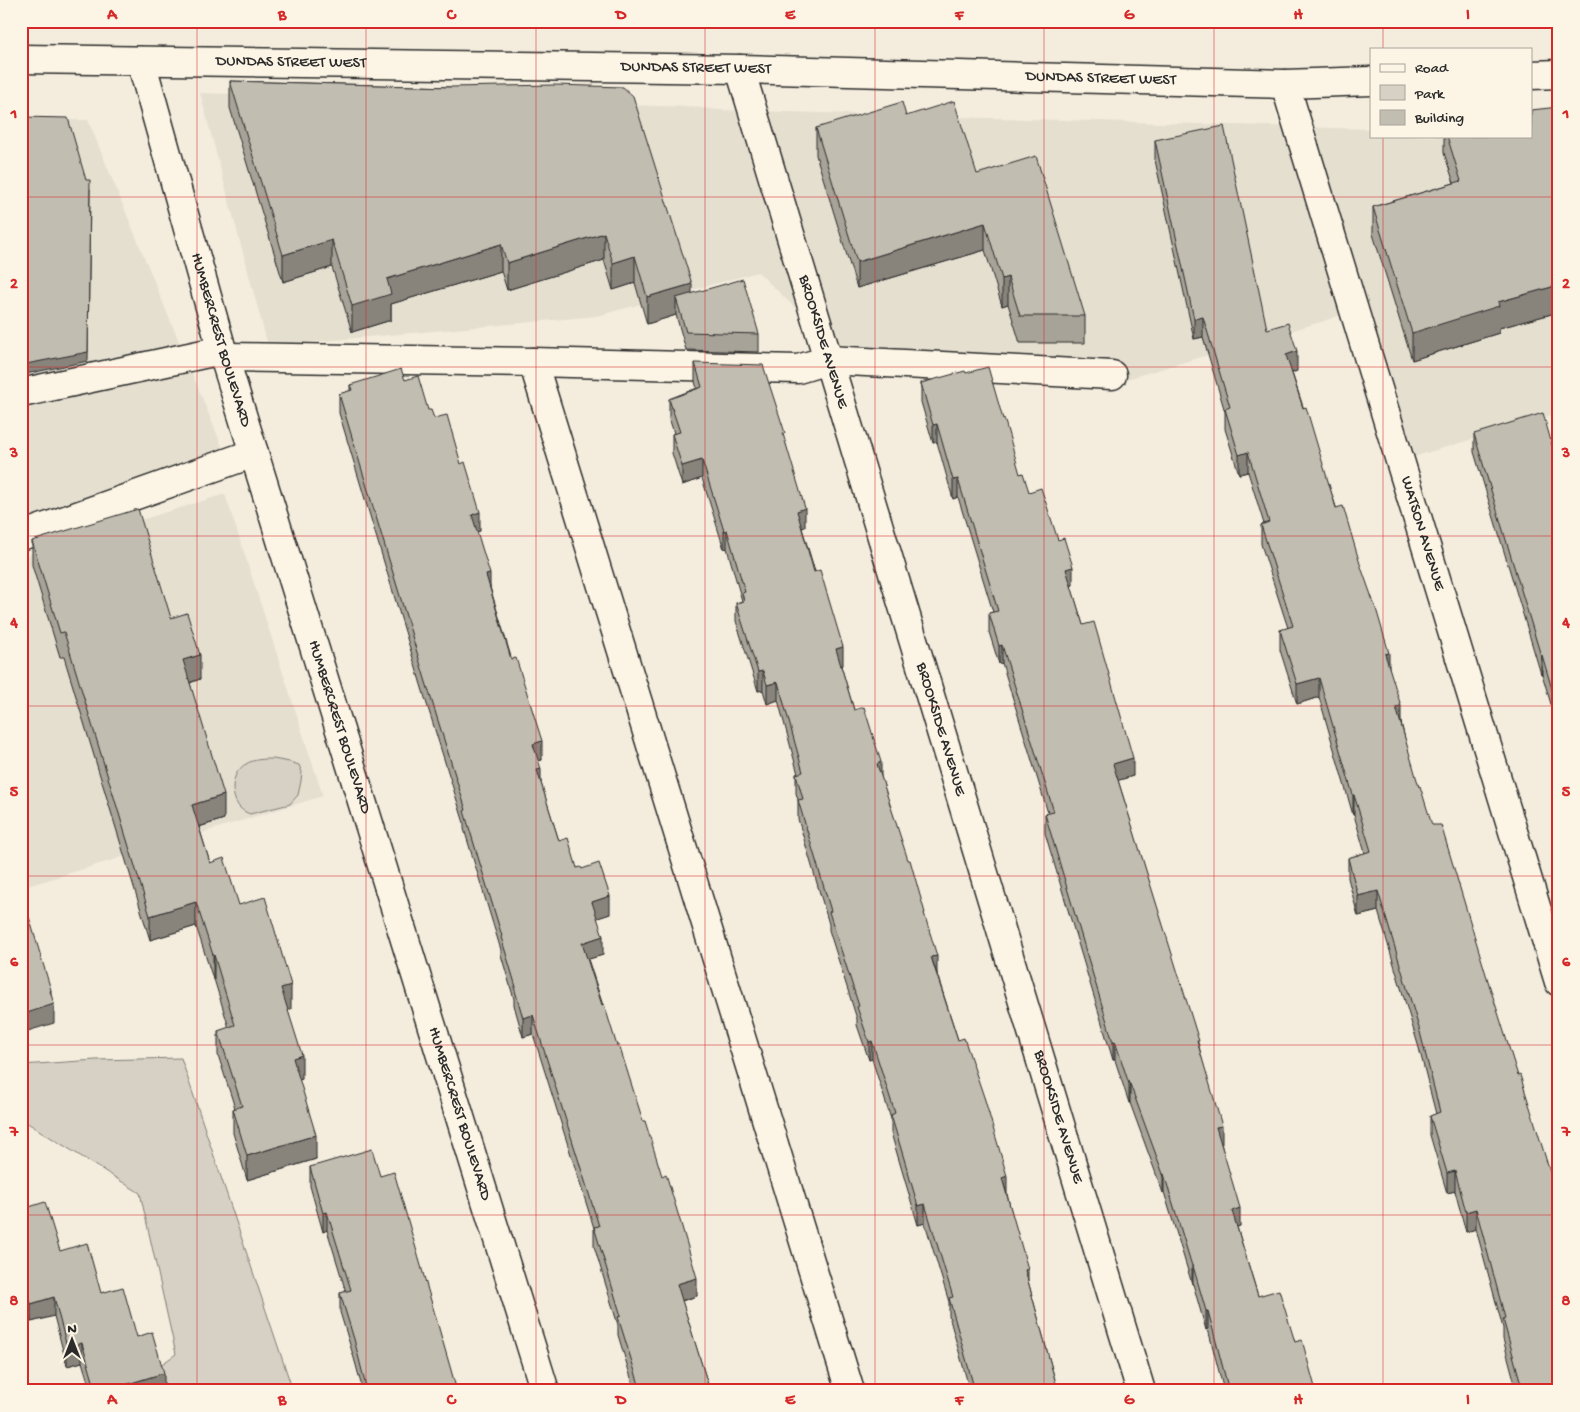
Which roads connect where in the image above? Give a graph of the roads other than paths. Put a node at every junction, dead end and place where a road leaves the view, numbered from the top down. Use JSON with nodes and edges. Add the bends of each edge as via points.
{"nodes":[{"id":1,"x":21,"y":59,"type":"edge"},
{"id":2,"x":141,"y":60,"type":"junction"},
{"id":3,"x":740,"y":69,"type":"junction"},
{"id":4,"x":1559,"y":74,"type":"edge"},
{"id":5,"x":1532,"y":75,"type":"edge"},
{"id":6,"x":1370,"y":81,"type":"edge"},
{"id":7,"x":1284,"y":84,"type":"junction"},
{"id":8,"x":223,"y":354,"type":"junction"},
{"id":9,"x":828,"y":360,"type":"junction"},
{"id":10,"x":533,"y":362,"type":"junction"},
{"id":11,"x":1112,"y":375,"type":"dead end"},
{"id":12,"x":21,"y":393,"type":"edge"},
{"id":13,"x":254,"y":453,"type":"junction"},
{"id":14,"x":21,"y":536,"type":"edge"},
{"id":15,"x":1559,"y":982,"type":"edge"},
{"id":16,"x":546,"y":1391,"type":"edge"},
{"id":17,"x":850,"y":1391,"type":"edge"},
{"id":18,"x":1141,"y":1391,"type":"edge"}],
"edges":[{"from":1,"to":2,"type":"street","name":"DUNDAS STREET WEST"},
{"from":2,"to":3,"type":"street","name":"DUNDAS STREET WEST"},
{"from":2,"to":8,"type":"street","name":"HUMBERCREST BOULEVARD"},
{"from":3,"to":7,"type":"street","name":"DUNDAS STREET WEST"},
{"from":3,"to":9,"type":"street","name":"BROOKSIDE AVENUE"},
{"from":4,"to":5,"type":"street"},
{"from":6,"to":7,"type":"street","name":"DUNDAS STREET WEST"},
{"from":7,"to":15,"type":"street","name":"WATSON AVENUE"},
{"from":8,"to":10,"type":"street"},
{"from":8,"to":12,"type":"street"},
{"from":8,"to":13,"type":"street","name":"HUMBERCREST BOULEVARD"},
{"from":9,"to":10,"type":"street","via":[[798,369]]},
{"from":9,"to":11,"type":"street"},
{"from":9,"to":18,"type":"street","name":"BROOKSIDE AVENUE"},
{"from":10,"to":17,"type":"street"},
{"from":13,"to":14,"type":"street"},
{"from":13,"to":16,"type":"street","name":"HUMBERCREST BOULEVARD"}]}
